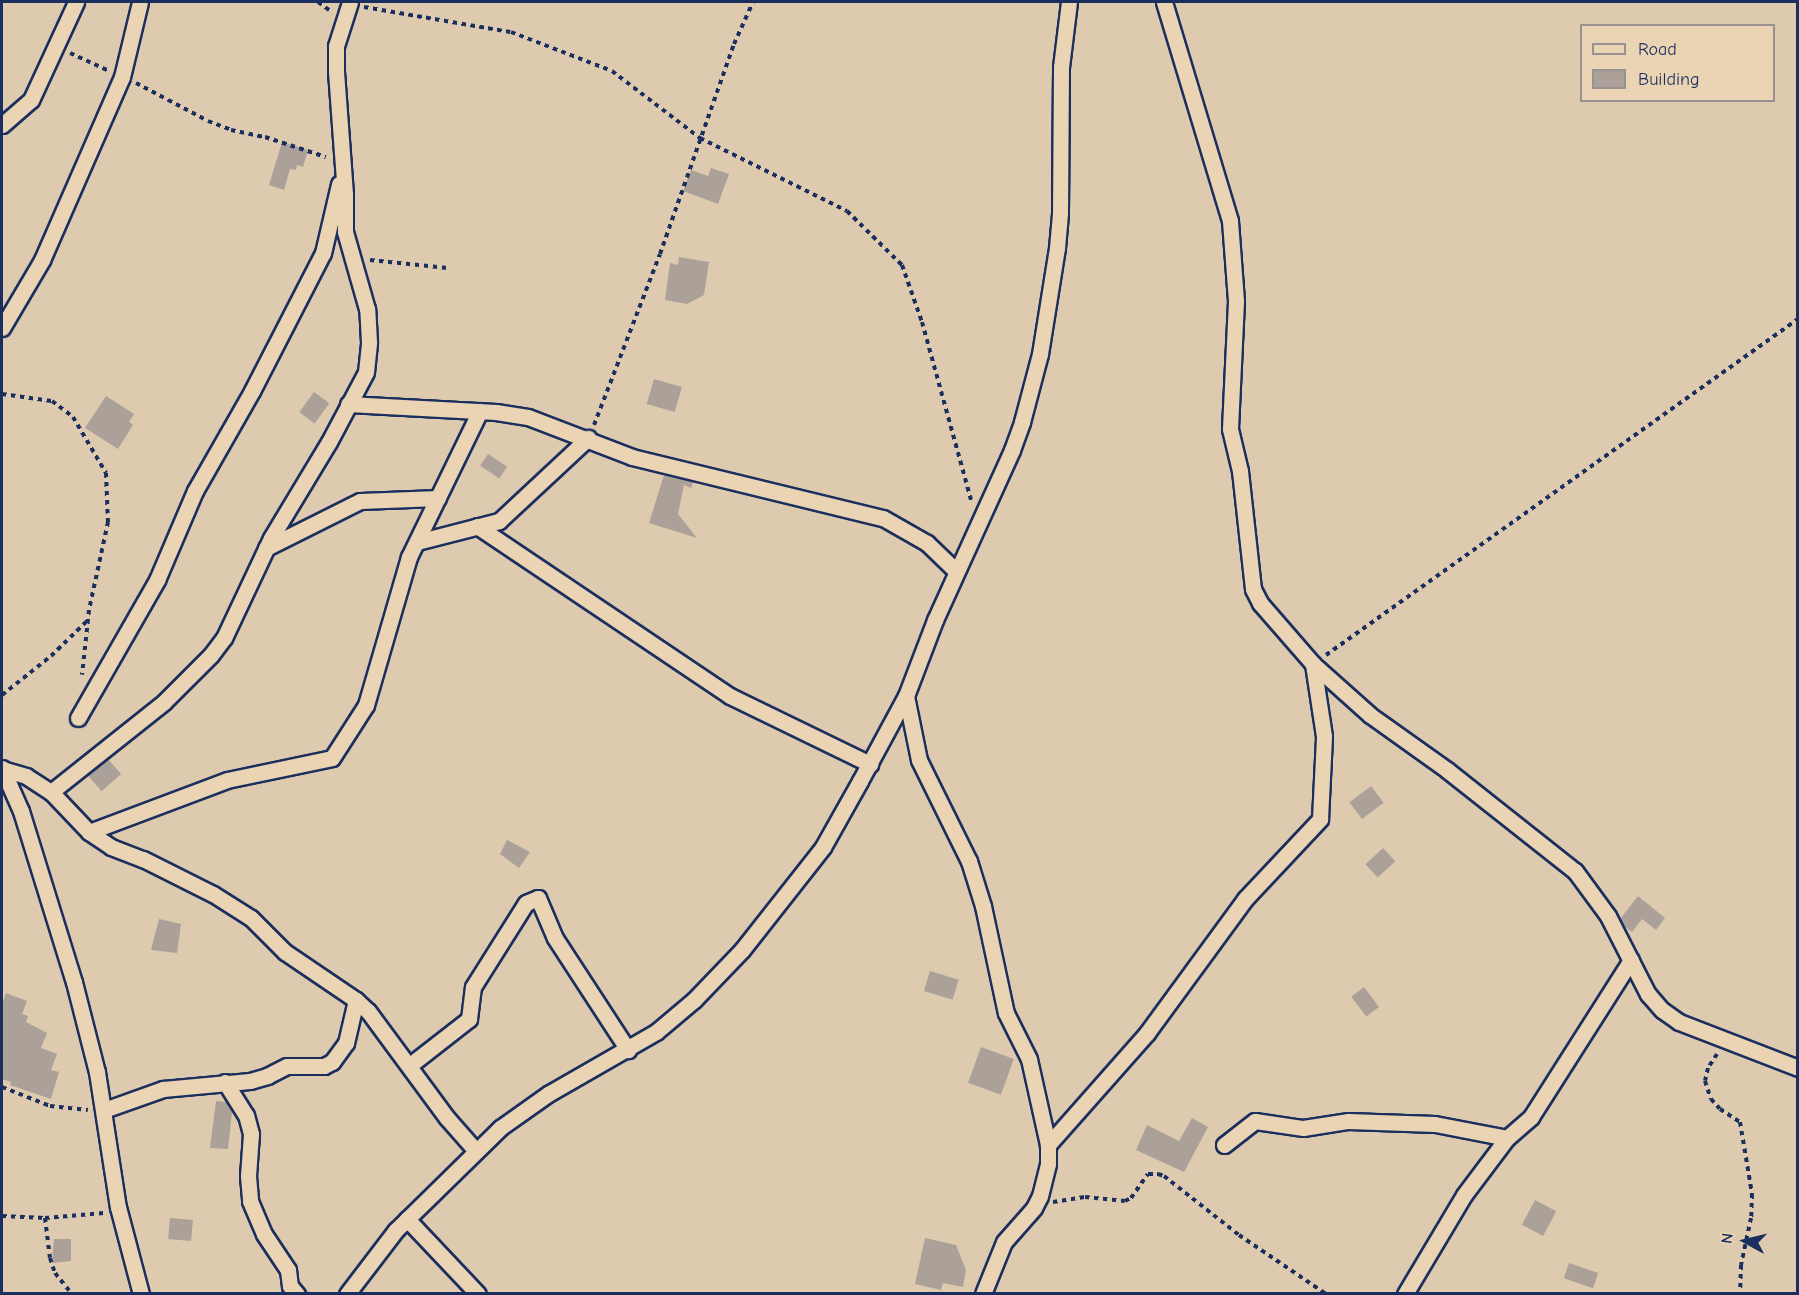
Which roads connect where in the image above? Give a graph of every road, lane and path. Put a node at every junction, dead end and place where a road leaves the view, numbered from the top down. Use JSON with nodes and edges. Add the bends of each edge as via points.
{"nodes":[{"id":1,"x":76,"y":2,"type":"edge"},
{"id":2,"x":140,"y":2,"type":"edge"},
{"id":3,"x":753,"y":2,"type":"edge"},
{"id":4,"x":1069,"y":2,"type":"edge"},
{"id":5,"x":1164,"y":2,"type":"edge"},
{"id":6,"x":350,"y":3,"type":"edge"},
{"id":7,"x":56,"y":46,"type":"junction"},
{"id":8,"x":122,"y":77,"type":"junction"},
{"id":9,"x":2,"y":125,"type":"edge"},
{"id":10,"x":700,"y":138,"type":"junction"},
{"id":11,"x":343,"y":164,"type":"junction"},
{"id":12,"x":355,"y":258,"type":"junction"},
{"id":13,"x":448,"y":268,"type":"dead end"},
{"id":14,"x":1797,"y":319,"type":"edge"},
{"id":15,"x":2,"y":328,"type":"edge"},
{"id":16,"x":2,"y":394,"type":"edge"},
{"id":17,"x":348,"y":404,"type":"junction"},
{"id":18,"x":480,"y":411,"type":"junction"},
{"id":19,"x":588,"y":438,"type":"junction"},
{"id":20,"x":438,"y":498,"type":"junction"},
{"id":21,"x":477,"y":526,"type":"junction"},
{"id":22,"x":978,"y":526,"type":"junction"},
{"id":23,"x":417,"y":542,"type":"junction"},
{"id":24,"x":266,"y":548,"type":"junction"},
{"id":25,"x":956,"y":571,"type":"junction"},
{"id":26,"x":87,"y":621,"type":"junction"},
{"id":27,"x":1313,"y":664,"type":"junction"},
{"id":28,"x":81,"y":685,"type":"dead end"},
{"id":29,"x":2,"y":695,"type":"edge"},
{"id":30,"x":906,"y":696,"type":"junction"},
{"id":31,"x":78,"y":718,"type":"dead end"},
{"id":32,"x":870,"y":764,"type":"junction"},
{"id":33,"x":2,"y":769,"type":"edge"},
{"id":34,"x":51,"y":792,"type":"junction"},
{"id":35,"x":88,"y":832,"type":"junction"},
{"id":36,"x":1631,"y":960,"type":"junction"},
{"id":37,"x":356,"y":1000,"type":"junction"},
{"id":38,"x":1723,"y":1038,"type":"junction"},
{"id":39,"x":628,"y":1050,"type":"junction"},
{"id":40,"x":410,"y":1065,"type":"junction"},
{"id":41,"x":1797,"y":1068,"type":"edge"},
{"id":42,"x":225,"y":1082,"type":"junction"},
{"id":43,"x":2,"y":1087,"type":"edge"},
{"id":44,"x":104,"y":1110,"type":"junction"},
{"id":45,"x":1507,"y":1138,"type":"junction"},
{"id":46,"x":1048,"y":1145,"type":"junction"},
{"id":47,"x":1224,"y":1145,"type":"dead end"},
{"id":48,"x":476,"y":1151,"type":"junction"},
{"id":49,"x":1034,"y":1208,"type":"junction"},
{"id":50,"x":120,"y":1212,"type":"junction"},
{"id":51,"x":2,"y":1216,"type":"edge"},
{"id":52,"x":45,"y":1218,"type":"junction"},
{"id":53,"x":407,"y":1219,"type":"junction"},
{"id":54,"x":72,"y":1293,"type":"edge"},
{"id":55,"x":141,"y":1293,"type":"edge"},
{"id":56,"x":297,"y":1293,"type":"edge"},
{"id":57,"x":347,"y":1293,"type":"edge"},
{"id":58,"x":478,"y":1293,"type":"edge"},
{"id":59,"x":983,"y":1293,"type":"edge"},
{"id":60,"x":1326,"y":1293,"type":"edge"},
{"id":61,"x":1405,"y":1293,"type":"edge"},
{"id":62,"x":1740,"y":1293,"type":"edge"}],
"edges":[{"from":1,"to":7,"type":"street"},
{"from":2,"to":8,"type":"street"},
{"from":3,"to":10,"type":"path"},
{"from":4,"to":22,"type":"street","via":[[1061,67],[1060,213],[1040,354],[1012,450]]},
{"from":5,"to":27,"type":"street","via":[[1230,221],[1236,301],[1230,429],[1240,471],[1253,589],[1260,603]]},
{"from":6,"to":10,"type":"path","via":[[511,32],[612,71]]},
{"from":6,"to":11,"type":"street","via":[[336,46]]},
{"from":7,"to":8,"type":"path"},
{"from":7,"to":9,"type":"street","via":[[31,100]]},
{"from":8,"to":11,"type":"path","via":[[208,121]]},
{"from":8,"to":15,"type":"street","via":[[42,260]]},
{"from":10,"to":19,"type":"path","via":[[664,244]]},
{"from":10,"to":22,"type":"path","via":[[847,211],[902,265],[922,322]]},
{"from":11,"to":12,"type":"street","via":[[345,232]]},
{"from":11,"to":31,"type":"street","via":[[323,253],[252,391],[195,490],[157,580]]},
{"from":12,"to":13,"type":"path"},
{"from":12,"to":17,"type":"street","via":[[367,309],[369,342],[366,372]]},
{"from":14,"to":27,"type":"path"},
{"from":16,"to":26,"type":"path","via":[[52,401],[59,406],[73,417],[106,473],[108,522]]},
{"from":17,"to":18,"type":"street"},
{"from":17,"to":24,"type":"street"},
{"from":18,"to":19,"type":"street","via":[[528,417]]},
{"from":18,"to":20,"type":"street"},
{"from":19,"to":21,"type":"street","via":[[499,521]]},
{"from":19,"to":25,"type":"street","via":[[632,457],[883,518],[927,543]]},
{"from":20,"to":23,"type":"street"},
{"from":20,"to":24,"type":"street","via":[[360,501]]},
{"from":21,"to":23,"type":"street"},
{"from":21,"to":32,"type":"street","via":[[730,696]]},
{"from":22,"to":25,"type":"street"},
{"from":23,"to":35,"type":"street","via":[[409,557],[366,705],[332,758],[227,780]]},
{"from":24,"to":34,"type":"street","via":[[224,638],[211,655],[164,702]]},
{"from":25,"to":30,"type":"street"},
{"from":26,"to":28,"type":"path"},
{"from":26,"to":29,"type":"path"},
{"from":27,"to":36,"type":"street","via":[[1370,715],[1575,871],[1608,916]]},
{"from":27,"to":46,"type":"street","via":[[1324,736],[1320,819],[1245,899],[1147,1033]]},
{"from":30,"to":32,"type":"street"},
{"from":30,"to":46,"type":"street","via":[[919,760],[969,861],[1006,1013],[1029,1059]]},
{"from":32,"to":39,"type":"street","via":[[822,847],[742,950],[694,1000]]},
{"from":33,"to":34,"type":"street","via":[[26,776]]},
{"from":33,"to":44,"type":"street","via":[[21,811],[56,920]]},
{"from":34,"to":35,"type":"street"},
{"from":35,"to":37,"type":"street","via":[[234,907],[285,952]]},
{"from":36,"to":38,"type":"street","via":[[1648,994],[1662,1010],[1679,1022]]},
{"from":36,"to":45,"type":"street","via":[[1531,1117]]},
{"from":37,"to":40,"type":"street"},
{"from":37,"to":42,"type":"street","via":[[346,1043],[332,1062],[324,1066],[287,1066],[267,1076]]},
{"from":38,"to":41,"type":"street"},
{"from":38,"to":62,"type":"path","via":[[1705,1081],[1711,1099],[1740,1122],[1749,1168],[1752,1194]]},
{"from":39,"to":40,"type":"street","via":[[555,938],[537,898],[526,903],[473,987],[469,1018]]},
{"from":39,"to":48,"type":"street","via":[[521,1111]]},
{"from":40,"to":48,"type":"street"},
{"from":42,"to":44,"type":"street","via":[[163,1089]]},
{"from":42,"to":56,"type":"street","via":[[246,1115],[251,1134],[250,1201],[264,1234],[288,1270],[290,1286]]},
{"from":43,"to":44,"type":"path","via":[[50,1106]]},
{"from":44,"to":50,"type":"street"},
{"from":45,"to":47,"type":"street","via":[[1435,1124],[1348,1121],[1303,1128],[1255,1121]]},
{"from":45,"to":61,"type":"street","via":[[1464,1195]]},
{"from":46,"to":49,"type":"street","via":[[1045,1180]]},
{"from":48,"to":53,"type":"street"},
{"from":49,"to":59,"type":"street","via":[[1004,1242]]},
{"from":49,"to":60,"type":"path","via":[[1085,1197],[1125,1201],[1148,1174],[1158,1174]]},
{"from":50,"to":52,"type":"path"},
{"from":50,"to":55,"type":"street"},
{"from":51,"to":52,"type":"path"},
{"from":52,"to":54,"type":"path","via":[[55,1273]]},
{"from":53,"to":57,"type":"street"},
{"from":53,"to":58,"type":"street"}]}
